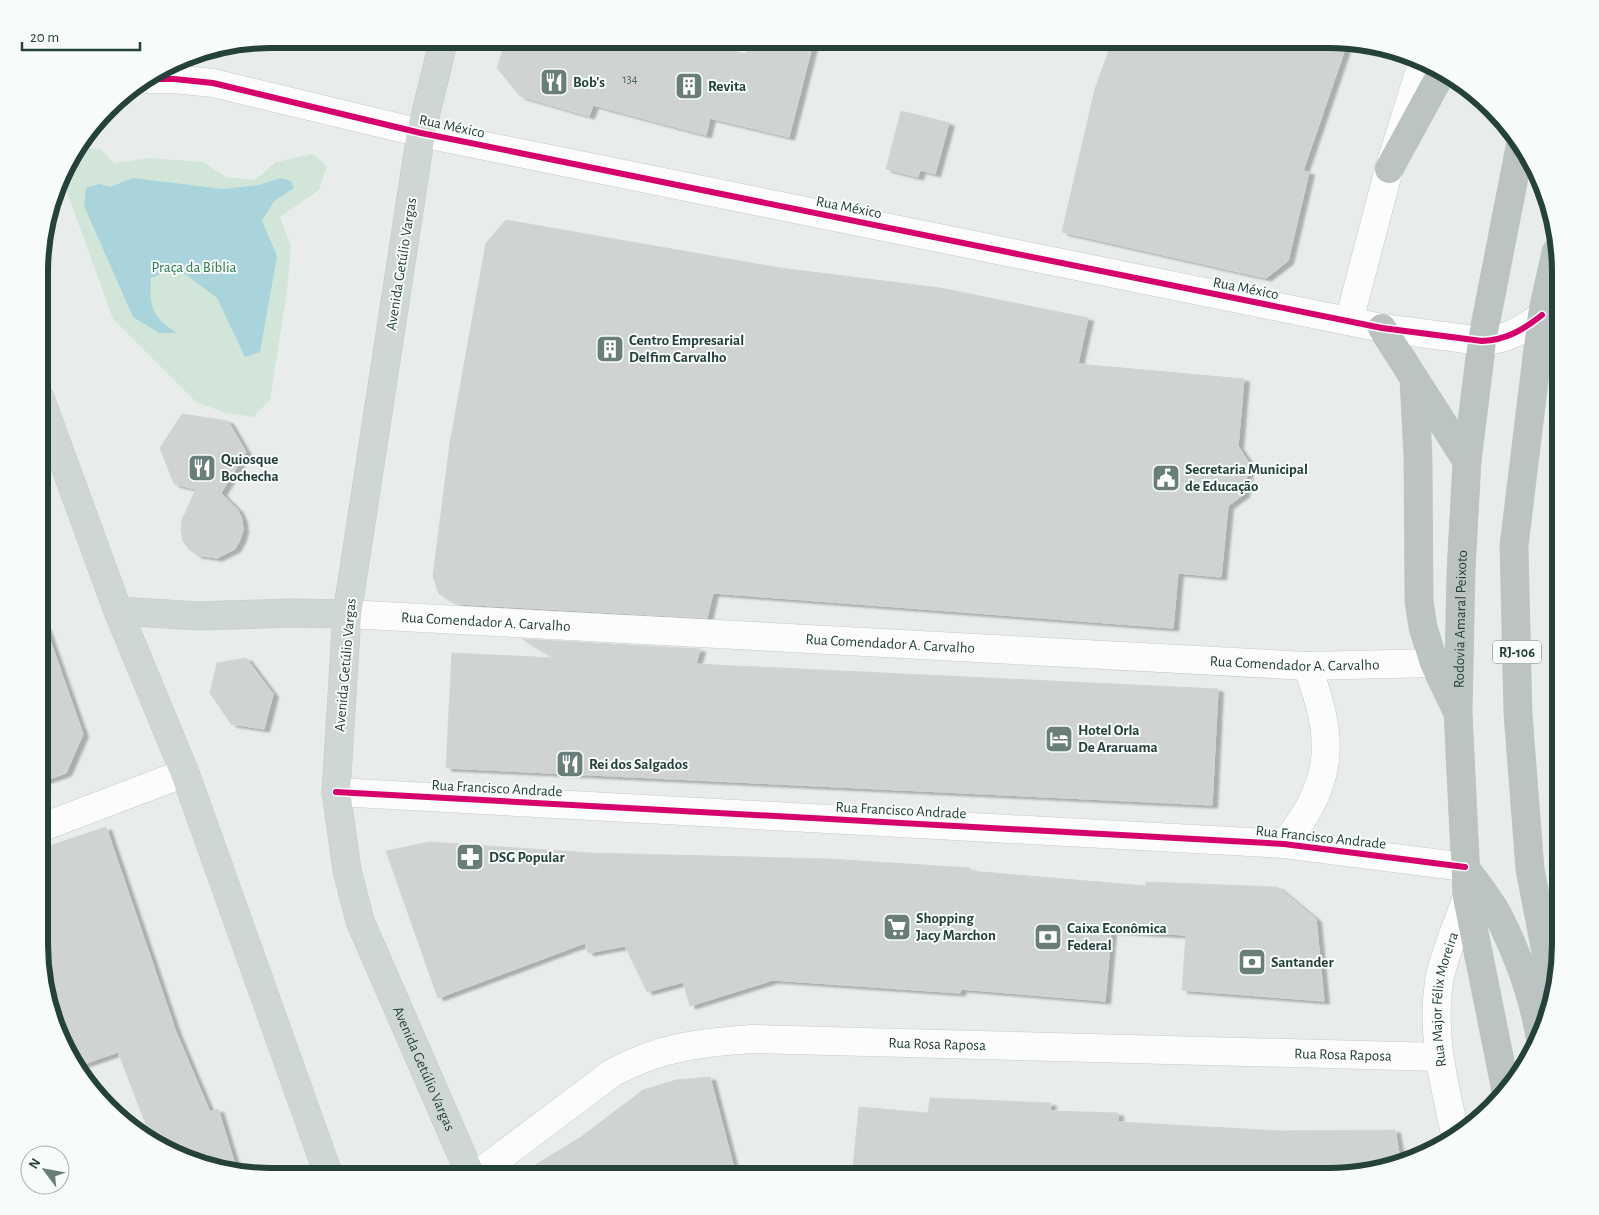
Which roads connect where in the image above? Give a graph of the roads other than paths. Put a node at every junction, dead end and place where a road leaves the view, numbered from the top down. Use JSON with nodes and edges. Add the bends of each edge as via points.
{"nodes":[{"id":1,"x":442,"y":48,"type":"edge"},
{"id":2,"x":1420,"y":68,"type":"edge"},
{"id":3,"x":1439,"y":77,"type":"edge"},
{"id":4,"x":156,"y":80,"type":"edge"},
{"id":5,"x":421,"y":133,"type":"junction"},
{"id":6,"x":1518,"y":155,"type":"edge"},
{"id":7,"x":1389,"y":170,"type":"junction"},
{"id":8,"x":1552,"y":270,"type":"edge"},
{"id":9,"x":1542,"y":315,"type":"junction"},
{"id":10,"x":1349,"y":321,"type":"junction"},
{"id":11,"x":1382,"y":328,"type":"junction"},
{"id":12,"x":1482,"y":341,"type":"junction"},
{"id":13,"x":1414,"y":380,"type":"junction"},
{"id":14,"x":48,"y":420,"type":"edge"},
{"id":15,"x":1467,"y":461,"type":"junction"},
{"id":16,"x":118,"y":611,"type":"junction"},
{"id":17,"x":347,"y":614,"type":"junction"},
{"id":18,"x":1434,"y":663,"type":"junction"},
{"id":19,"x":1307,"y":666,"type":"junction"},
{"id":20,"x":1458,"y":712,"type":"junction"},
{"id":21,"x":185,"y":773,"type":"junction"},
{"id":22,"x":336,"y":792,"type":"junction"},
{"id":23,"x":48,"y":825,"type":"edge"},
{"id":24,"x":1284,"y":844,"type":"junction"},
{"id":25,"x":1465,"y":867,"type":"junction"},
{"id":26,"x":1467,"y":897,"type":"junction"},
{"id":27,"x":1550,"y":973,"type":"edge"},
{"id":28,"x":1538,"y":1021,"type":"edge"},
{"id":29,"x":1439,"y":1058,"type":"junction"},
{"id":30,"x":1504,"y":1081,"type":"edge"},
{"id":31,"x":1454,"y":1128,"type":"edge"},
{"id":32,"x":326,"y":1168,"type":"edge"},
{"id":33,"x":468,"y":1168,"type":"edge"},
{"id":34,"x":486,"y":1168,"type":"edge"}],
"edges":[{"from":1,"to":5,"type":"main road","name":"Avenida Getúlio Vargas"},
{"from":2,"to":7,"type":"street"},
{"from":3,"to":7,"type":"highway"},
{"from":4,"to":5,"type":"street","name":"Rua México","via":[[213,83]]},
{"from":5,"to":10,"type":"street","name":"Rua México"},
{"from":5,"to":17,"type":"main road","name":"Avenida Getúlio Vargas"},
{"from":6,"to":12,"type":"highway","name":"Rodovia Amaral Peixoto"},
{"from":7,"to":10,"type":"street"},
{"from":8,"to":9,"type":"highway","number":"RJ-106"},
{"from":9,"to":12,"type":"street","name":"Rua México","via":[[1513,335]]},
{"from":9,"to":27,"type":"highway","number":"RJ-106","via":[[1514,546],[1518,714],[1530,869]]},
{"from":10,"to":11,"type":"street","name":"Rua México"},
{"from":11,"to":12,"type":"street","name":"Rua México"},
{"from":11,"to":13,"type":"highway"},
{"from":12,"to":15,"type":"highway","name":"Rodovia Amaral Peixoto"},
{"from":13,"to":15,"type":"highway"},
{"from":13,"to":18,"type":"highway","via":[[1420,600],[1423,627]]},
{"from":14,"to":16,"type":"main road"},
{"from":15,"to":20,"type":"highway","name":"Rodovia Amaral Peixoto"},
{"from":16,"to":17,"type":"main road","via":[[198,616]]},
{"from":16,"to":21,"type":"main road"},
{"from":17,"to":19,"type":"street","name":"Rua Comendador A. Carvalho"},
{"from":17,"to":22,"type":"main road","name":"Avenida Getúlio Vargas"},
{"from":18,"to":19,"type":"street","name":"Rua Comendador A. Carvalho"},
{"from":18,"to":20,"type":"highway"},
{"from":19,"to":24,"type":"street","via":[[1321,702],[1326,732],[1325,762],[1317,792],[1303,820]]},
{"from":20,"to":25,"type":"highway","name":"Rodovia Amaral Peixoto"},
{"from":21,"to":23,"type":"street"},
{"from":21,"to":32,"type":"main road"},
{"from":22,"to":24,"type":"street","name":"Rua Francisco Andrade"},
{"from":22,"to":33,"type":"main road","name":"Avenida Getúlio Vargas","via":[[347,870],[360,922]]},
{"from":24,"to":25,"type":"street","name":"Rua Francisco Andrade"},
{"from":25,"to":26,"type":"highway","name":"Rodovia Amaral Peixoto"},
{"from":25,"to":28,"type":"highway","via":[[1498,915],[1520,965]]},
{"from":26,"to":29,"type":"street","name":"Rua Major Félix Moreira","via":[[1440,979],[1435,1019]]},
{"from":26,"to":30,"type":"highway","name":"Rodovia Amaral Peixoto"},
{"from":29,"to":31,"type":"street","name":"Rua Major Félix Moreira"},
{"from":29,"to":34,"type":"street","name":"Rua Rosa Raposa","via":[[751,1039],[698,1043],[636,1060],[612,1073]]}]}
